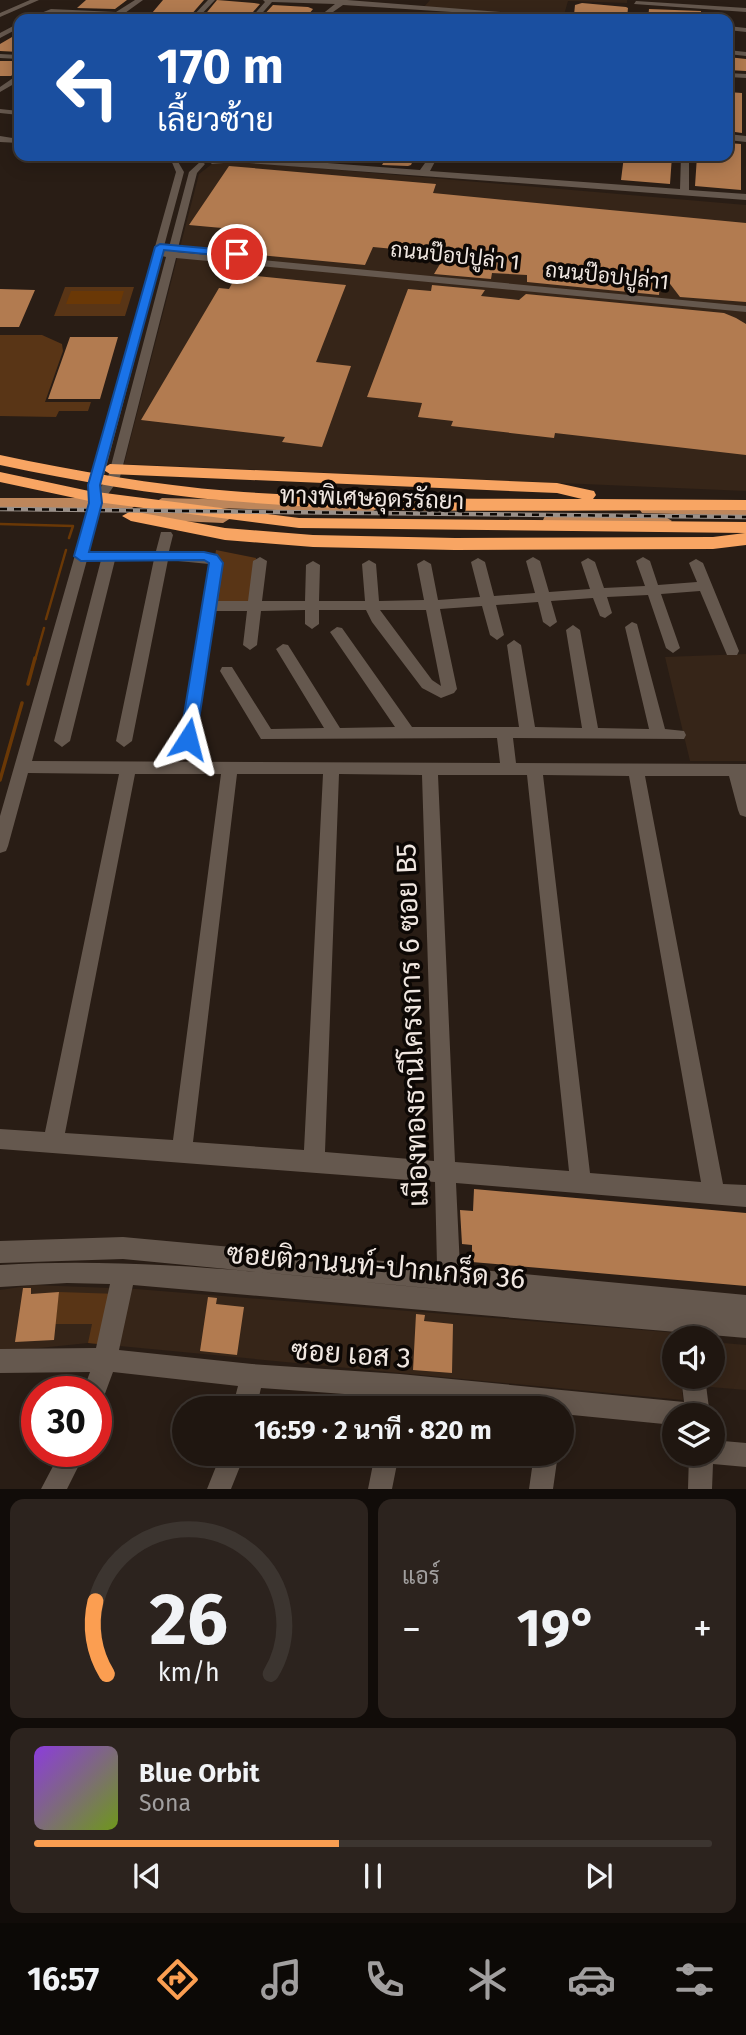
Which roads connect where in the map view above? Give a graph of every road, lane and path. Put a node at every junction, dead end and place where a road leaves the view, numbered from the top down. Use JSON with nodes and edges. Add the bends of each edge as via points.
{"nodes":[{"id":1,"x":36,"y":0,"type":"edge"},
{"id":2,"x":140,"y":0,"type":"edge"},
{"id":3,"x":148,"y":0,"type":"edge"},
{"id":4,"x":212,"y":0,"type":"edge"},
{"id":5,"x":269,"y":0,"type":"edge"},
{"id":6,"x":298,"y":0,"type":"edge"},
{"id":7,"x":421,"y":0,"type":"edge"},
{"id":8,"x":342,"y":3,"type":"edge"},
{"id":9,"x":62,"y":4,"type":"dead end"},
{"id":10,"x":322,"y":4,"type":"junction"},
{"id":11,"x":636,"y":4,"type":"edge"},
{"id":12,"x":710,"y":8,"type":"junction"},
{"id":13,"x":414,"y":10,"type":"junction"},
{"id":14,"x":746,"y":10,"type":"edge"},
{"id":15,"x":51,"y":11,"type":"junction"},
{"id":16,"x":43,"y":14,"type":"edge"},
{"id":17,"x":80,"y":14,"type":"edge"},
{"id":18,"x":123,"y":14,"type":"edge"},
{"id":19,"x":125,"y":14,"type":"edge"},
{"id":20,"x":198,"y":14,"type":"edge"},
{"id":21,"x":257,"y":14,"type":"edge"},
{"id":22,"x":314,"y":14,"type":"edge"},
{"id":23,"x":326,"y":14,"type":"edge"},
{"id":24,"x":412,"y":14,"type":"edge"},
{"id":25,"x":463,"y":14,"type":"edge"},
{"id":26,"x":710,"y":14,"type":"edge"},
{"id":27,"x":0,"y":15,"type":"edge"},
{"id":28,"x":10,"y":86,"type":"edge"},
{"id":29,"x":0,"y":96,"type":"edge"},
{"id":30,"x":170,"y":161,"type":"edge"},
{"id":31,"x":184,"y":161,"type":"edge"},
{"id":32,"x":208,"y":161,"type":"edge"},
{"id":33,"x":264,"y":161,"type":"edge"},
{"id":34,"x":300,"y":161,"type":"edge"},
{"id":35,"x":426,"y":161,"type":"edge"},
{"id":36,"x":432,"y":161,"type":"edge"},
{"id":37,"x":685,"y":161,"type":"edge"},
{"id":38,"x":201,"y":164,"type":"junction"},
{"id":39,"x":423,"y":172,"type":"junction"},
{"id":40,"x":654,"y":192,"type":"junction"},
{"id":41,"x":684,"y":193,"type":"junction"},
{"id":42,"x":746,"y":199,"type":"edge"},
{"id":43,"x":160,"y":250,"type":"junction"},
{"id":44,"x":172,"y":251,"type":"junction"},
{"id":45,"x":199,"y":257,"type":"junction"},
{"id":46,"x":168,"y":267,"type":"junction"},
{"id":47,"x":746,"y":306,"type":"edge"},
{"id":48,"x":0,"y":459,"type":"edge"},
{"id":49,"x":0,"y":477,"type":"edge"},
{"id":50,"x":114,"y":477,"type":"junction"},
{"id":51,"x":253,"y":489,"type":"junction"},
{"id":52,"x":0,"y":503,"type":"edge"},
{"id":53,"x":169,"y":503,"type":"junction"},
{"id":54,"x":746,"y":503,"type":"edge"},
{"id":55,"x":94,"y":510,"type":"junction"},
{"id":56,"x":664,"y":510,"type":"junction"},
{"id":57,"x":746,"y":511,"type":"edge"},
{"id":58,"x":0,"y":515,"type":"edge"},
{"id":59,"x":131,"y":516,"type":"junction"},
{"id":60,"x":746,"y":521,"type":"edge"},
{"id":61,"x":299,"y":523,"type":"junction"},
{"id":62,"x":746,"y":528,"type":"edge"},
{"id":63,"x":166,"y":535,"type":"dead end"},
{"id":64,"x":746,"y":541,"type":"edge"},
{"id":65,"x":160,"y":555,"type":"junction"},
{"id":66,"x":81,"y":556,"type":"junction"},
{"id":67,"x":109,"y":556,"type":"junction"},
{"id":68,"x":260,"y":561,"type":"dead end"},
{"id":69,"x":533,"y":561,"type":"dead end"},
{"id":70,"x":643,"y":561,"type":"dead end"},
{"id":71,"x":478,"y":562,"type":"dead end"},
{"id":72,"x":588,"y":562,"type":"dead end"},
{"id":73,"x":696,"y":563,"type":"dead end"},
{"id":74,"x":369,"y":564,"type":"dead end"},
{"id":75,"x":424,"y":564,"type":"dead end"},
{"id":76,"x":313,"y":565,"type":"dead end"},
{"id":77,"x":705,"y":586,"type":"junction"},
{"id":78,"x":653,"y":590,"type":"junction"},
{"id":79,"x":599,"y":595,"type":"junction"},
{"id":80,"x":544,"y":599,"type":"junction"},
{"id":81,"x":489,"y":602,"type":"junction"},
{"id":82,"x":433,"y":605,"type":"junction"},
{"id":83,"x":210,"y":606,"type":"junction"},
{"id":84,"x":372,"y":607,"type":"junction"},
{"id":85,"x":256,"y":608,"type":"junction"},
{"id":86,"x":312,"y":608,"type":"junction"},
{"id":87,"x":605,"y":613,"type":"dead end"},
{"id":88,"x":551,"y":622,"type":"dead end"},
{"id":89,"x":312,"y":624,"type":"dead end"},
{"id":90,"x":632,"y":627,"type":"dead end"},
{"id":91,"x":573,"y":630,"type":"dead end"},
{"id":92,"x":337,"y":632,"type":"dead end"},
{"id":93,"x":497,"y":635,"type":"dead end"},
{"id":94,"x":250,"y":645,"type":"dead end"},
{"id":95,"x":514,"y":645,"type":"dead end"},
{"id":96,"x":673,"y":648,"type":"dead end"},
{"id":97,"x":283,"y":649,"type":"dead end"},
{"id":98,"x":732,"y":651,"type":"dead end"},
{"id":99,"x":227,"y":671,"type":"dead end"},
{"id":100,"x":407,"y":732,"type":"junction"},
{"id":101,"x":504,"y":732,"type":"junction"},
{"id":102,"x":335,"y":733,"type":"junction"},
{"id":103,"x":528,"y":733,"type":"junction"},
{"id":104,"x":591,"y":734,"type":"junction"},
{"id":105,"x":658,"y":734,"type":"junction"},
{"id":106,"x":678,"y":735,"type":"dead end"},
{"id":107,"x":188,"y":739,"type":"dead end"},
{"id":108,"x":62,"y":741,"type":"dead end"},
{"id":109,"x":124,"y":741,"type":"dead end"},
{"id":110,"x":22,"y":767,"type":"junction"},
{"id":111,"x":128,"y":768,"type":"junction"},
{"id":112,"x":230,"y":768,"type":"junction"},
{"id":113,"x":331,"y":768,"type":"junction"},
{"id":114,"x":430,"y":769,"type":"junction"},
{"id":115,"x":509,"y":769,"type":"junction"},
{"id":116,"x":534,"y":769,"type":"junction"},
{"id":117,"x":636,"y":769,"type":"junction"},
{"id":118,"x":741,"y":770,"type":"edge"},
{"id":119,"x":746,"y":810,"type":"edge"},
{"id":120,"x":0,"y":846,"type":"edge"},
{"id":121,"x":0,"y":1139,"type":"edge"},
{"id":122,"x":53,"y":1143,"type":"junction"},
{"id":123,"x":182,"y":1151,"type":"junction"},
{"id":124,"x":314,"y":1162,"type":"junction"},
{"id":125,"x":445,"y":1173,"type":"junction"},
{"id":126,"x":581,"y":1184,"type":"junction"},
{"id":127,"x":714,"y":1194,"type":"junction"},
{"id":128,"x":746,"y":1196,"type":"edge"},
{"id":129,"x":0,"y":1252,"type":"edge"},
{"id":130,"x":124,"y":1273,"type":"junction"},
{"id":131,"x":0,"y":1276,"type":"edge"},
{"id":132,"x":449,"y":1279,"type":"junction"},
{"id":133,"x":746,"y":1306,"type":"edge"},
{"id":134,"x":746,"y":1327,"type":"edge"},
{"id":135,"x":662,"y":1328,"type":"edge"},
{"id":136,"x":725,"y":1328,"type":"edge"},
{"id":137,"x":105,"y":1360,"type":"junction"},
{"id":138,"x":0,"y":1361,"type":"edge"},
{"id":139,"x":100,"y":1376,"type":"edge"},
{"id":140,"x":252,"y":1376,"type":"junction"},
{"id":141,"x":247,"y":1396,"type":"edge"},
{"id":142,"x":391,"y":1396,"type":"edge"},
{"id":143,"x":574,"y":1407,"type":"edge"},
{"id":144,"x":662,"y":1413,"type":"edge"},
{"id":145,"x":725,"y":1453,"type":"edge"},
{"id":146,"x":746,"y":1455,"type":"edge"},
{"id":147,"x":228,"y":1466,"type":"edge"},
{"id":148,"x":385,"y":1466,"type":"edge"},
{"id":149,"x":544,"y":1466,"type":"edge"},
{"id":150,"x":701,"y":1466,"type":"edge"},
{"id":151,"x":65,"y":1467,"type":"edge"},
{"id":152,"x":53,"y":1489,"type":"edge"},
{"id":153,"x":219,"y":1489,"type":"edge"},
{"id":154,"x":380,"y":1489,"type":"edge"},
{"id":155,"x":541,"y":1489,"type":"edge"},
{"id":156,"x":700,"y":1489,"type":"edge"}],
"edges":[{"from":1,"to":27,"type":"street"},
{"from":2,"to":18,"type":"street"},
{"from":3,"to":19,"type":"street"},
{"from":4,"to":20,"type":"street"},
{"from":5,"to":10,"type":"street"},
{"from":5,"to":21,"type":"street"},
{"from":6,"to":8,"type":"street"},
{"from":7,"to":13,"type":"street"},
{"from":8,"to":10,"type":"street"},
{"from":8,"to":13,"type":"street"},
{"from":8,"to":23,"type":"street"},
{"from":9,"to":15,"type":"street"},
{"from":10,"to":22,"type":"street"},
{"from":11,"to":12,"type":"street"},
{"from":12,"to":14,"type":"street"},
{"from":12,"to":26,"type":"street"},
{"from":13,"to":24,"type":"street"},
{"from":13,"to":25,"type":"street"},
{"from":15,"to":16,"type":"street"},
{"from":15,"to":17,"type":"street"},
{"from":28,"to":29,"type":"street"},
{"from":30,"to":43,"type":"street","via":[[180,172]]},
{"from":31,"to":38,"type":"street"},
{"from":32,"to":38,"type":"street"},
{"from":33,"to":39,"type":"street"},
{"from":34,"to":39,"type":"street"},
{"from":35,"to":39,"type":"street"},
{"from":36,"to":39,"type":"street"},
{"from":37,"to":41,"type":"street"},
{"from":38,"to":44,"type":"street","via":[[193,172]]},
{"from":39,"to":40,"type":"street"},
{"from":40,"to":41,"type":"street"},
{"from":40,"to":42,"type":"street"},
{"from":41,"to":42,"type":"street"},
{"from":43,"to":44,"type":"street"},
{"from":43,"to":55,"type":"street","via":[[94,485]]},
{"from":44,"to":45,"type":"street","name":"ถนนป๊อปปูล่า1"},
{"from":44,"to":46,"type":"street"},
{"from":44,"to":47,"type":"street","name":"ถนนป๊อปปูล่า 1"},
{"from":45,"to":46,"type":"street"},
{"from":45,"to":47,"type":"street","name":"ถนนป๊อปปูล่า1"},
{"from":46,"to":50,"type":"street"},
{"from":48,"to":54,"type":"highway","name":"ทางพิเศษอุดรรัถยา","via":[[92,479],[230,496],[356,503]]},
{"from":48,"to":56,"type":"highway","via":[[81,468],[557,488]]},
{"from":49,"to":61,"type":"highway","name":"ทางพิเศษอุดรรัถยา","via":[[89,496]]},
{"from":50,"to":51,"type":"highway","via":[[164,485]]},
{"from":50,"to":55,"type":"street"},
{"from":51,"to":53,"type":"highway"},
{"from":51,"to":54,"type":"highway","via":[[652,494]]},
{"from":52,"to":55,"type":"main road"},
{"from":53,"to":55,"type":"main road"},
{"from":53,"to":56,"type":"main road"},
{"from":55,"to":58,"type":"main road"},
{"from":55,"to":59,"type":"main road"},
{"from":55,"to":66,"type":"street"},
{"from":56,"to":57,"type":"main road"},
{"from":59,"to":60,"type":"main road"},
{"from":59,"to":64,"type":"highway","via":[[225,534],[313,541]]},
{"from":61,"to":62,"type":"highway","name":"ทางพิเศษอุดรรัถยา"},
{"from":61,"to":64,"type":"highway","via":[[454,536],[704,536]]},
{"from":63,"to":65,"type":"street"},
{"from":65,"to":67,"type":"street"},
{"from":65,"to":83,"type":"street","via":[[212,558],[216,563]]},
{"from":65,"to":109,"type":"street"},
{"from":66,"to":67,"type":"street"},
{"from":66,"to":110,"type":"street"},
{"from":67,"to":108,"type":"street"},
{"from":68,"to":85,"type":"street"},
{"from":69,"to":80,"type":"street"},
{"from":70,"to":78,"type":"street"},
{"from":71,"to":81,"type":"street"},
{"from":72,"to":79,"type":"street"},
{"from":73,"to":77,"type":"street"},
{"from":74,"to":84,"type":"street"},
{"from":75,"to":82,"type":"street"},
{"from":76,"to":86,"type":"street"},
{"from":77,"to":78,"type":"street"},
{"from":77,"to":98,"type":"street"},
{"from":78,"to":79,"type":"street"},
{"from":78,"to":96,"type":"street"},
{"from":79,"to":80,"type":"street"},
{"from":79,"to":87,"type":"street"},
{"from":80,"to":81,"type":"street"},
{"from":80,"to":88,"type":"street"},
{"from":81,"to":82,"type":"street"},
{"from":81,"to":93,"type":"street"},
{"from":82,"to":84,"type":"street"},
{"from":82,"to":84,"type":"street","via":[[449,689],[441,693],[427,684]]},
{"from":83,"to":85,"type":"street"},
{"from":83,"to":107,"type":"street"},
{"from":84,"to":86,"type":"street"},
{"from":85,"to":86,"type":"street"},
{"from":85,"to":94,"type":"street"},
{"from":86,"to":89,"type":"street"},
{"from":90,"to":105,"type":"street"},
{"from":91,"to":104,"type":"street"},
{"from":92,"to":100,"type":"street"},
{"from":95,"to":103,"type":"street"},
{"from":97,"to":102,"type":"street"},
{"from":99,"to":102,"type":"street","via":[[267,735]]},
{"from":100,"to":101,"type":"street"},
{"from":100,"to":102,"type":"street"},
{"from":101,"to":103,"type":"street"},
{"from":101,"to":115,"type":"street"},
{"from":103,"to":104,"type":"street"},
{"from":104,"to":105,"type":"street"},
{"from":105,"to":106,"type":"street"},
{"from":110,"to":111,"type":"street"},
{"from":110,"to":120,"type":"street"},
{"from":111,"to":112,"type":"street"},
{"from":111,"to":122,"type":"street"},
{"from":112,"to":113,"type":"street"},
{"from":112,"to":123,"type":"street"},
{"from":113,"to":114,"type":"street"},
{"from":113,"to":124,"type":"street"},
{"from":114,"to":115,"type":"street"},
{"from":114,"to":125,"type":"street","name":"เมืองทองธานีโครงการ 6 ซอย B5"},
{"from":115,"to":116,"type":"street"},
{"from":116,"to":117,"type":"street"},
{"from":116,"to":126,"type":"street"},
{"from":117,"to":118,"type":"street"},
{"from":117,"to":127,"type":"street"},
{"from":118,"to":119,"type":"street"},
{"from":121,"to":122,"type":"street"},
{"from":122,"to":123,"type":"street"},
{"from":123,"to":124,"type":"street"},
{"from":124,"to":125,"type":"street"},
{"from":125,"to":126,"type":"street"},
{"from":125,"to":132,"type":"street","name":"เมืองทองธานีโครงการ 6 ซอย B5"},
{"from":126,"to":127,"type":"street"},
{"from":127,"to":128,"type":"street"},
{"from":129,"to":132,"type":"street","name":"ซอยติวานนท์-ปากเกร็ด 36","via":[[123,1248]]},
{"from":130,"to":131,"type":"street","name":"ซอยติวานนท์-ปากเกร็ด 36"},
{"from":130,"to":135,"type":"street","name":"ซอยติวานนท์-ปากเกร็ด 36"},
{"from":130,"to":137,"type":"street"},
{"from":132,"to":133,"type":"street","name":"ซอยติวานนท์-ปากเกร็ด 36"},
{"from":134,"to":136,"type":"street","name":"ซอยติวานนท์-ปากเกร็ด 36"},
{"from":137,"to":138,"type":"street","name":"ซอย เอส 3"},
{"from":137,"to":139,"type":"street"},
{"from":137,"to":140,"type":"street","name":"ซอย เอส 3"},
{"from":140,"to":141,"type":"street"},
{"from":140,"to":142,"type":"street","name":"ซอย เอส 3"},
{"from":143,"to":144,"type":"street","name":"ซอย เอส 3"},
{"from":145,"to":146,"type":"street"},
{"from":147,"to":153,"type":"street"},
{"from":148,"to":154,"type":"street"},
{"from":149,"to":155,"type":"street"},
{"from":150,"to":156,"type":"street"},
{"from":151,"to":152,"type":"street"}]}
